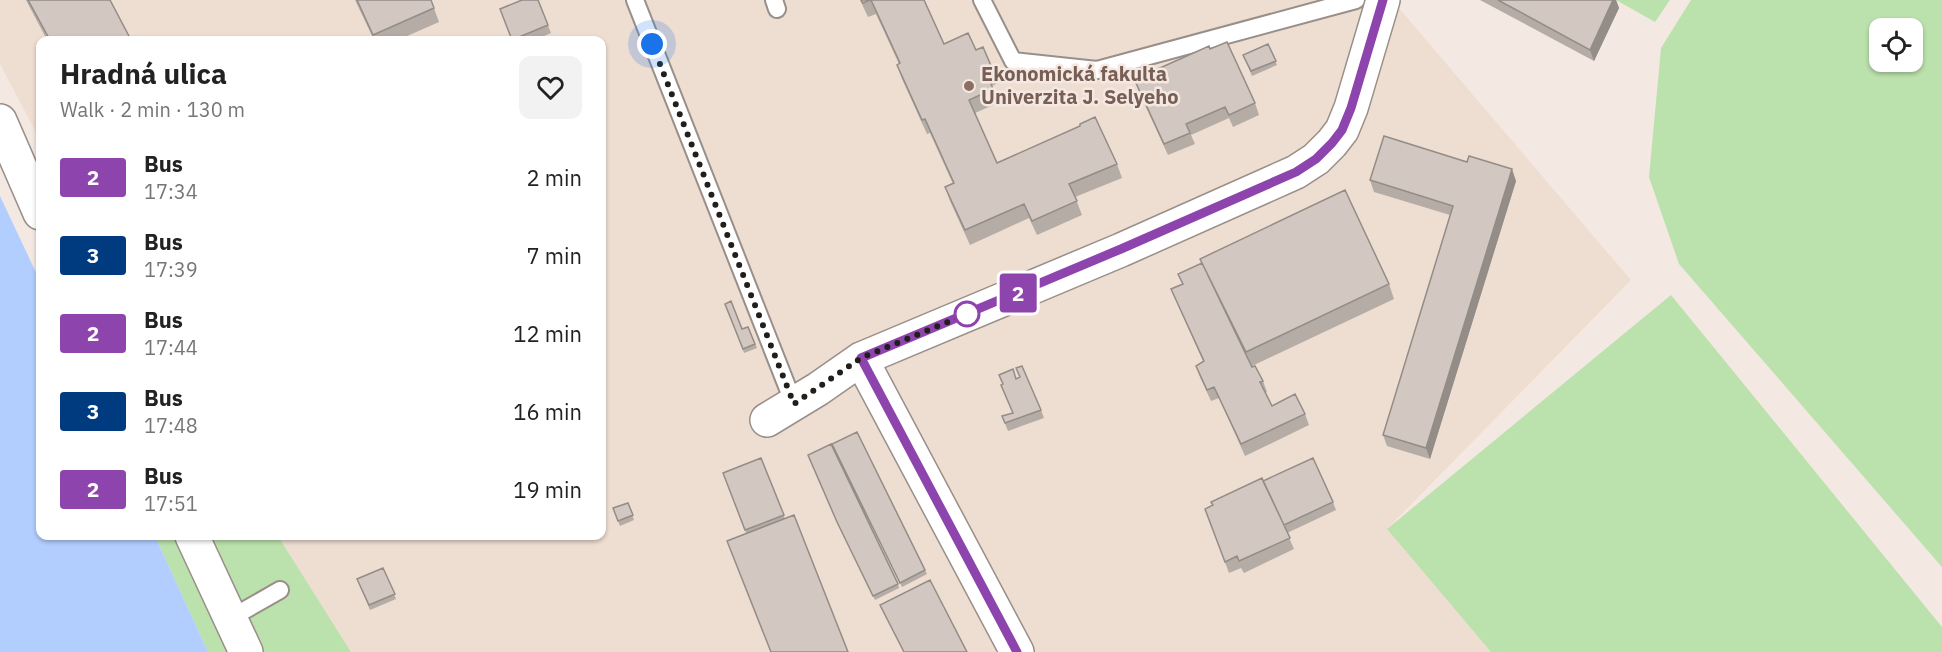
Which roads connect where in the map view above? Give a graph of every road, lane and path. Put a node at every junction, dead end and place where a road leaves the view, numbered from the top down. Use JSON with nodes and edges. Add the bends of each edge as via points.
{"nodes":[{"id":1,"x":635,"y":0,"type":"edge"},
{"id":2,"x":982,"y":0,"type":"edge"},
{"id":3,"x":1356,"y":0,"type":"edge"},
{"id":4,"x":1383,"y":0,"type":"edge"},
{"id":5,"x":0,"y":121,"type":"edge"},
{"id":6,"x":36,"y":204,"type":"edge"},
{"id":7,"x":861,"y":358,"type":"junction"},
{"id":8,"x":780,"y":412,"type":"joint"},
{"id":9,"x":194,"y":540,"type":"edge"},
{"id":10,"x":280,"y":590,"type":"dead end"},
{"id":11,"x":231,"y":618,"type":"junction"},
{"id":12,"x":246,"y":652,"type":"edge"},
{"id":13,"x":1017,"y":652,"type":"edge"}],
"edges":[{"from":1,"to":8,"type":"lane"},
{"from":2,"to":3,"type":"lane","via":[[1013,62],[1097,70]]},
{"from":4,"to":7,"type":"street","via":[[1342,130],[1316,159],[1296,172],[1132,245]]},
{"from":5,"to":6,"type":"street"},
{"from":7,"to":8,"type":"street"},
{"from":7,"to":13,"type":"street"},
{"from":9,"to":11,"type":"street"},
{"from":10,"to":11,"type":"lane"},
{"from":11,"to":12,"type":"street"}]}
